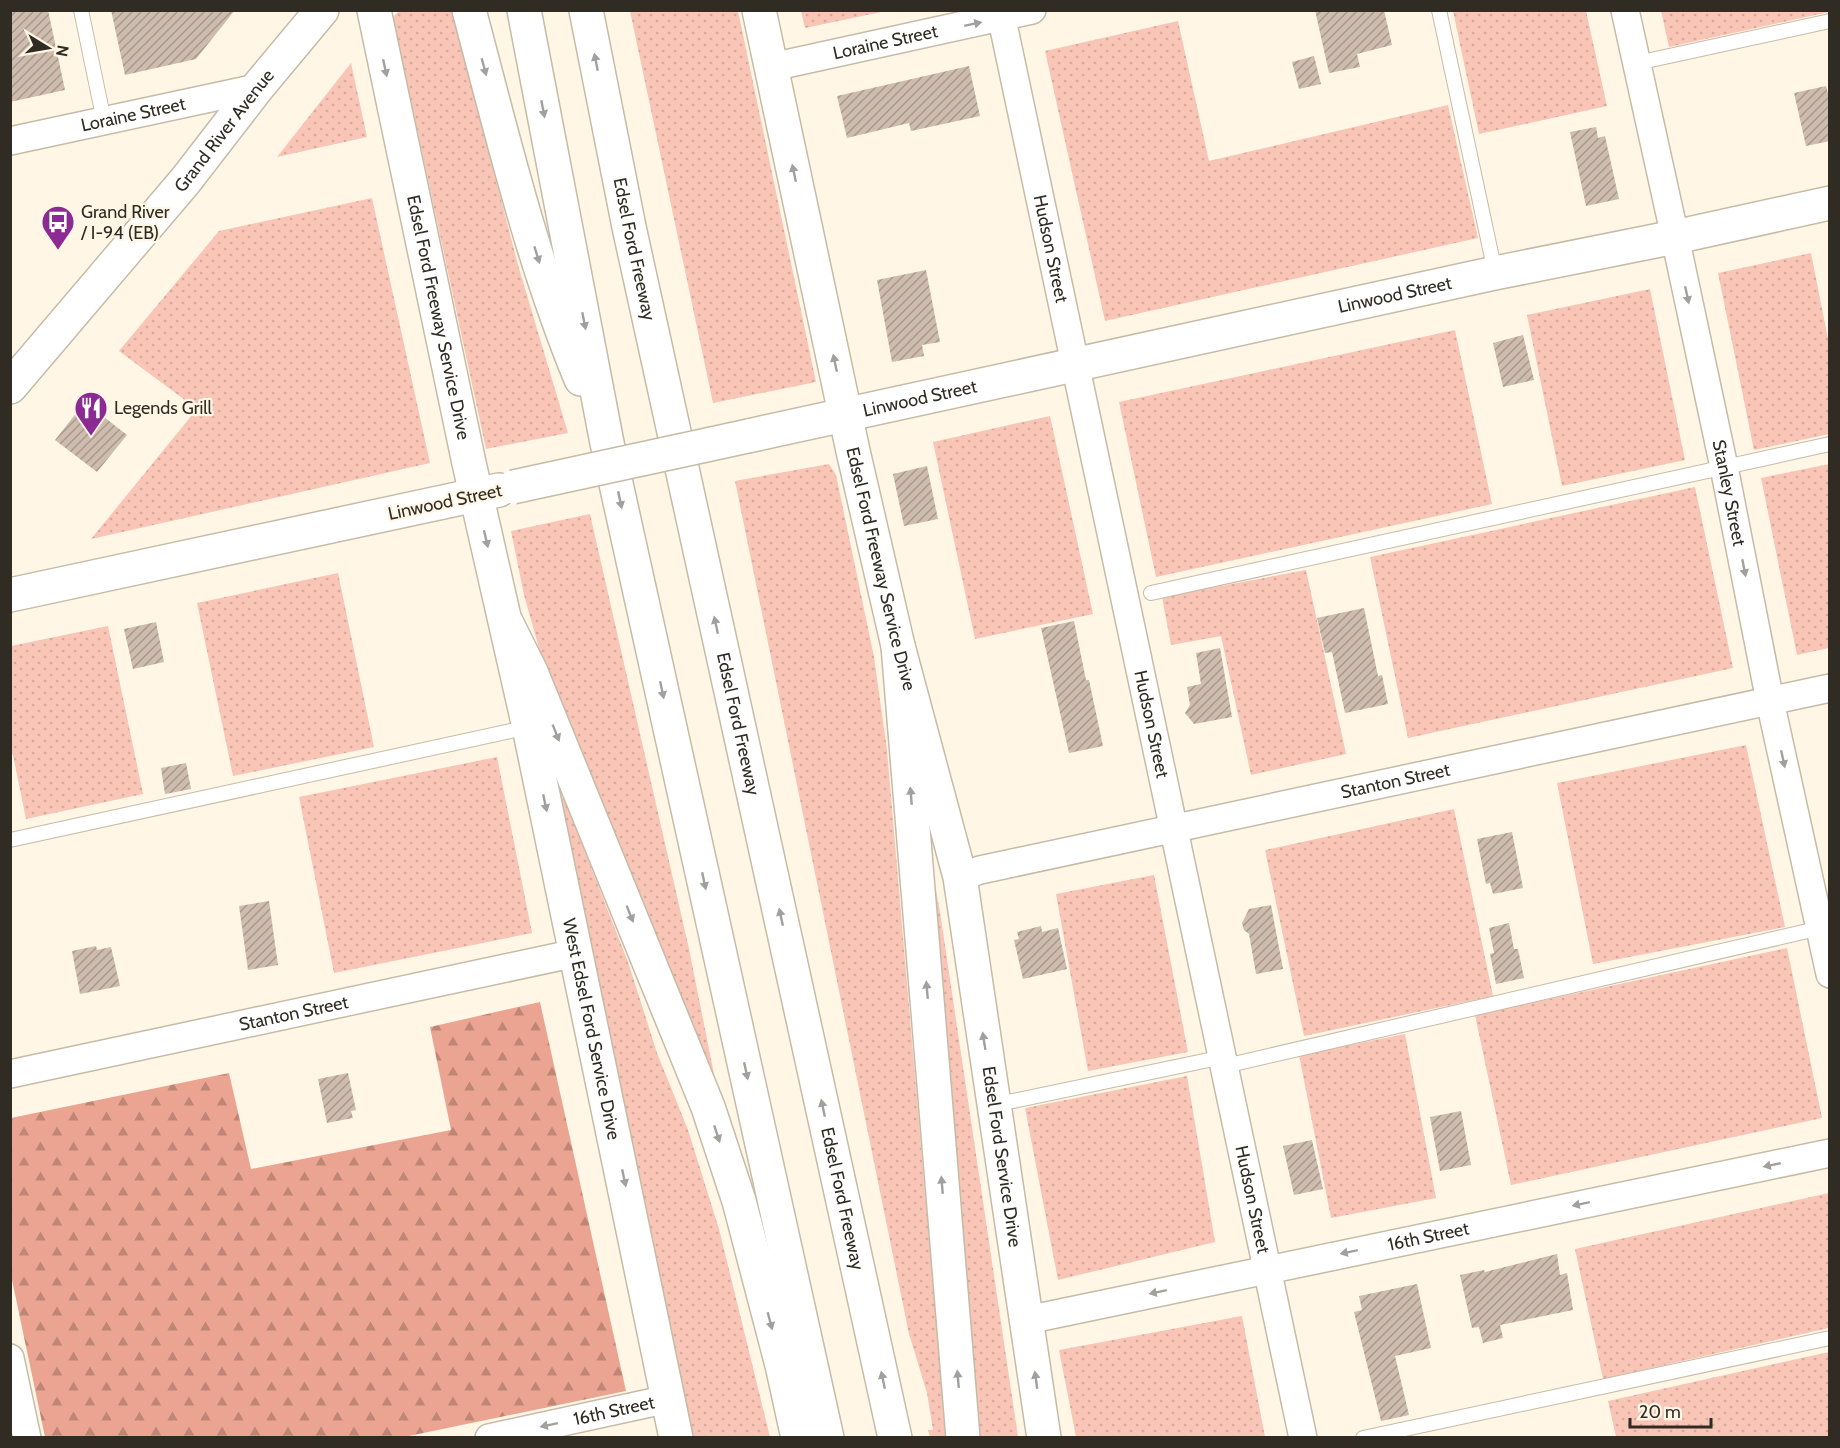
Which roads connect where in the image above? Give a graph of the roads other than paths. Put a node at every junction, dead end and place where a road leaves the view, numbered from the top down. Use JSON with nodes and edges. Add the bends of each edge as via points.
{"nodes":[{"id":1,"x":81,"y":10,"type":"edge"},
{"id":2,"x":322,"y":10,"type":"edge"},
{"id":3,"x":374,"y":10,"type":"edge"},
{"id":4,"x":469,"y":10,"type":"edge"},
{"id":5,"x":524,"y":10,"type":"edge"},
{"id":6,"x":586,"y":10,"type":"edge"},
{"id":7,"x":759,"y":10,"type":"edge"},
{"id":8,"x":1032,"y":10,"type":"edge"},
{"id":9,"x":1439,"y":10,"type":"edge"},
{"id":10,"x":1625,"y":10,"type":"edge"},
{"id":11,"x":1001,"y":14,"type":"edge"},
{"id":12,"x":1830,"y":21,"type":"edge"},
{"id":13,"x":1637,"y":63,"type":"junction"},
{"id":14,"x":772,"y":67,"type":"junction"},
{"id":15,"x":257,"y":88,"type":"junction"},
{"id":16,"x":104,"y":121,"type":"junction"},
{"id":17,"x":10,"y":141,"type":"edge"},
{"id":18,"x":1830,"y":203,"type":"edge"},
{"id":19,"x":1675,"y":237,"type":"junction"},
{"id":20,"x":1496,"y":273,"type":"junction"},
{"id":21,"x":1075,"y":364,"type":"junction"},
{"id":22,"x":10,"y":387,"type":"edge"},
{"id":23,"x":845,"y":414,"type":"junction"},
{"id":24,"x":607,"y":443,"type":"junction"},
{"id":25,"x":1830,"y":444,"type":"edge"},
{"id":26,"x":1724,"y":467,"type":"junction"},
{"id":27,"x":477,"y":495,"type":"junction"},
{"id":28,"x":1151,"y":593,"type":"dead end"},
{"id":29,"x":10,"y":595,"type":"edge"},
{"id":30,"x":506,"y":622,"type":"junction"},
{"id":31,"x":898,"y":646,"type":"junction"},
{"id":32,"x":1830,"y":688,"type":"edge"},
{"id":33,"x":1770,"y":700,"type":"junction"},
{"id":34,"x":529,"y":727,"type":"junction"},
{"id":35,"x":1174,"y":829,"type":"junction"},
{"id":36,"x":10,"y":840,"type":"edge"},
{"id":37,"x":960,"y":877,"type":"junction"},
{"id":38,"x":1824,"y":927,"type":"edge"},
{"id":39,"x":576,"y":953,"type":"junction"},
{"id":40,"x":1830,"y":974,"type":"edge"},
{"id":41,"x":1224,"y":1061,"type":"junction"},
{"id":42,"x":10,"y":1074,"type":"edge"},
{"id":43,"x":994,"y":1105,"type":"junction"},
{"id":44,"x":1830,"y":1153,"type":"edge"},
{"id":45,"x":1268,"y":1269,"type":"junction"},
{"id":46,"x":1027,"y":1320,"type":"junction"},
{"id":47,"x":1830,"y":1338,"type":"edge"},
{"id":48,"x":10,"y":1358,"type":"edge"},
{"id":49,"x":668,"y":1399,"type":"junction"},
{"id":50,"x":27,"y":1437,"type":"edge"},
{"id":51,"x":489,"y":1437,"type":"edge"},
{"id":52,"x":676,"y":1437,"type":"edge"},
{"id":53,"x":798,"y":1437,"type":"edge"},
{"id":54,"x":827,"y":1437,"type":"edge"},
{"id":55,"x":895,"y":1437,"type":"edge"},
{"id":56,"x":963,"y":1437,"type":"edge"},
{"id":57,"x":1044,"y":1437,"type":"edge"},
{"id":58,"x":1303,"y":1437,"type":"edge"},
{"id":59,"x":1363,"y":1437,"type":"edge"}],
"edges":[{"from":1,"to":16,"type":"lane"},
{"from":2,"to":15,"type":"main road","name":"Grand River Avenue"},
{"from":3,"to":27,"type":"main road","name":"Edsel Ford Freeway Service Drive","one_way":true},
{"from":4,"to":24,"type":"main road","one_way":true,"via":[[560,328]]},
{"from":5,"to":24,"type":"main road","one_way":true},
{"from":55,"to":6,"type":"main road","name":"Edsel Ford Freeway","one_way":true,"via":[[629,227]]},
{"from":7,"to":14,"type":"main road","name":"Edsel Ford Freeway Service Drive"},
{"from":8,"to":11,"type":"street","name":"Loraine Street"},
{"from":9,"to":20,"type":"lane"},
{"from":10,"to":13,"type":"street","name":"Stanley Street"},
{"from":14,"to":11,"type":"street","name":"Loraine Street","one_way":true},
{"from":11,"to":21,"type":"street","name":"Hudson Street"},
{"from":12,"to":13,"type":"lane"},
{"from":13,"to":19,"type":"street","name":"Stanley Street"},
{"from":23,"to":14,"type":"main road","name":"Edsel Ford Freeway Service Drive","one_way":true},
{"from":15,"to":16,"type":"street","name":"Loraine Street"},
{"from":15,"to":22,"type":"main road","name":"Grand River Avenue","via":[[186,180]]},
{"from":16,"to":17,"type":"street","name":"Loraine Street"},
{"from":18,"to":19,"type":"main road","name":"Linwood Street"},
{"from":19,"to":20,"type":"main road","name":"Linwood Street"},
{"from":19,"to":26,"type":"street","name":"Stanley Street","one_way":true},
{"from":20,"to":21,"type":"main road","name":"Linwood Street"},
{"from":21,"to":23,"type":"main road","name":"Linwood Street"},
{"from":21,"to":35,"type":"street","name":"Hudson Street"},
{"from":23,"to":27,"type":"main road","name":"Linwood Street","bridge":true},
{"from":23,"to":31,"type":"main road","name":"Edsel Ford Freeway Service Drive"},
{"from":24,"to":54,"type":"main road","one_way":true},
{"from":25,"to":26,"type":"lane"},
{"from":26,"to":28,"type":"lane"},
{"from":26,"to":33,"type":"street","name":"Stanley Street","one_way":true},
{"from":27,"to":29,"type":"main road","name":"Linwood Street"},
{"from":27,"to":30,"type":"main road","name":"Edsel Ford Freeway Service Drive","one_way":true},
{"from":30,"to":34,"type":"main road","name":"West Edsel Ford Service Drive"},
{"from":30,"to":53,"type":"main road","one_way":true,"via":[[531,672],[708,1107],[739,1201]]},
{"from":31,"to":37,"type":"main road","name":"Edsel Ford Freeway Service Drive"},
{"from":56,"to":31,"type":"main road","one_way":true},
{"from":32,"to":33,"type":"street","name":"Stanton Street"},
{"from":33,"to":35,"type":"street","name":"Stanton Street"},
{"from":33,"to":38,"type":"street","name":"Stanley Street","one_way":true},
{"from":34,"to":36,"type":"lane"},
{"from":34,"to":39,"type":"main road","name":"West Edsel Ford Service Drive","one_way":true},
{"from":35,"to":37,"type":"street","name":"Stanton Street"},
{"from":35,"to":41,"type":"street","name":"Hudson Street"},
{"from":43,"to":37,"type":"main road","name":"Edsel Ford Service Drive","one_way":true},
{"from":38,"to":40,"type":"street","name":"Stanley Street"},
{"from":38,"to":41,"type":"lane"},
{"from":39,"to":42,"type":"street","name":"Stanton Street"},
{"from":39,"to":49,"type":"main road","name":"West Edsel Ford Service Drive","one_way":true},
{"from":41,"to":43,"type":"lane"},
{"from":41,"to":45,"type":"street","name":"Hudson Street"},
{"from":43,"to":46,"type":"main road","name":"Edsel Ford Service Drive"},
{"from":44,"to":45,"type":"street","name":"16th Street","one_way":true},
{"from":45,"to":46,"type":"street","name":"16th Street","one_way":true},
{"from":45,"to":58,"type":"street","name":"Hudson Street"},
{"from":57,"to":46,"type":"main road","name":"Edsel Ford Service Drive","one_way":true},
{"from":47,"to":59,"type":"lane"},
{"from":48,"to":50,"type":"street"},
{"from":49,"to":51,"type":"street","name":"16th Street","one_way":true},
{"from":49,"to":52,"type":"main road","name":"West Edsel Ford Service Drive"}]}
